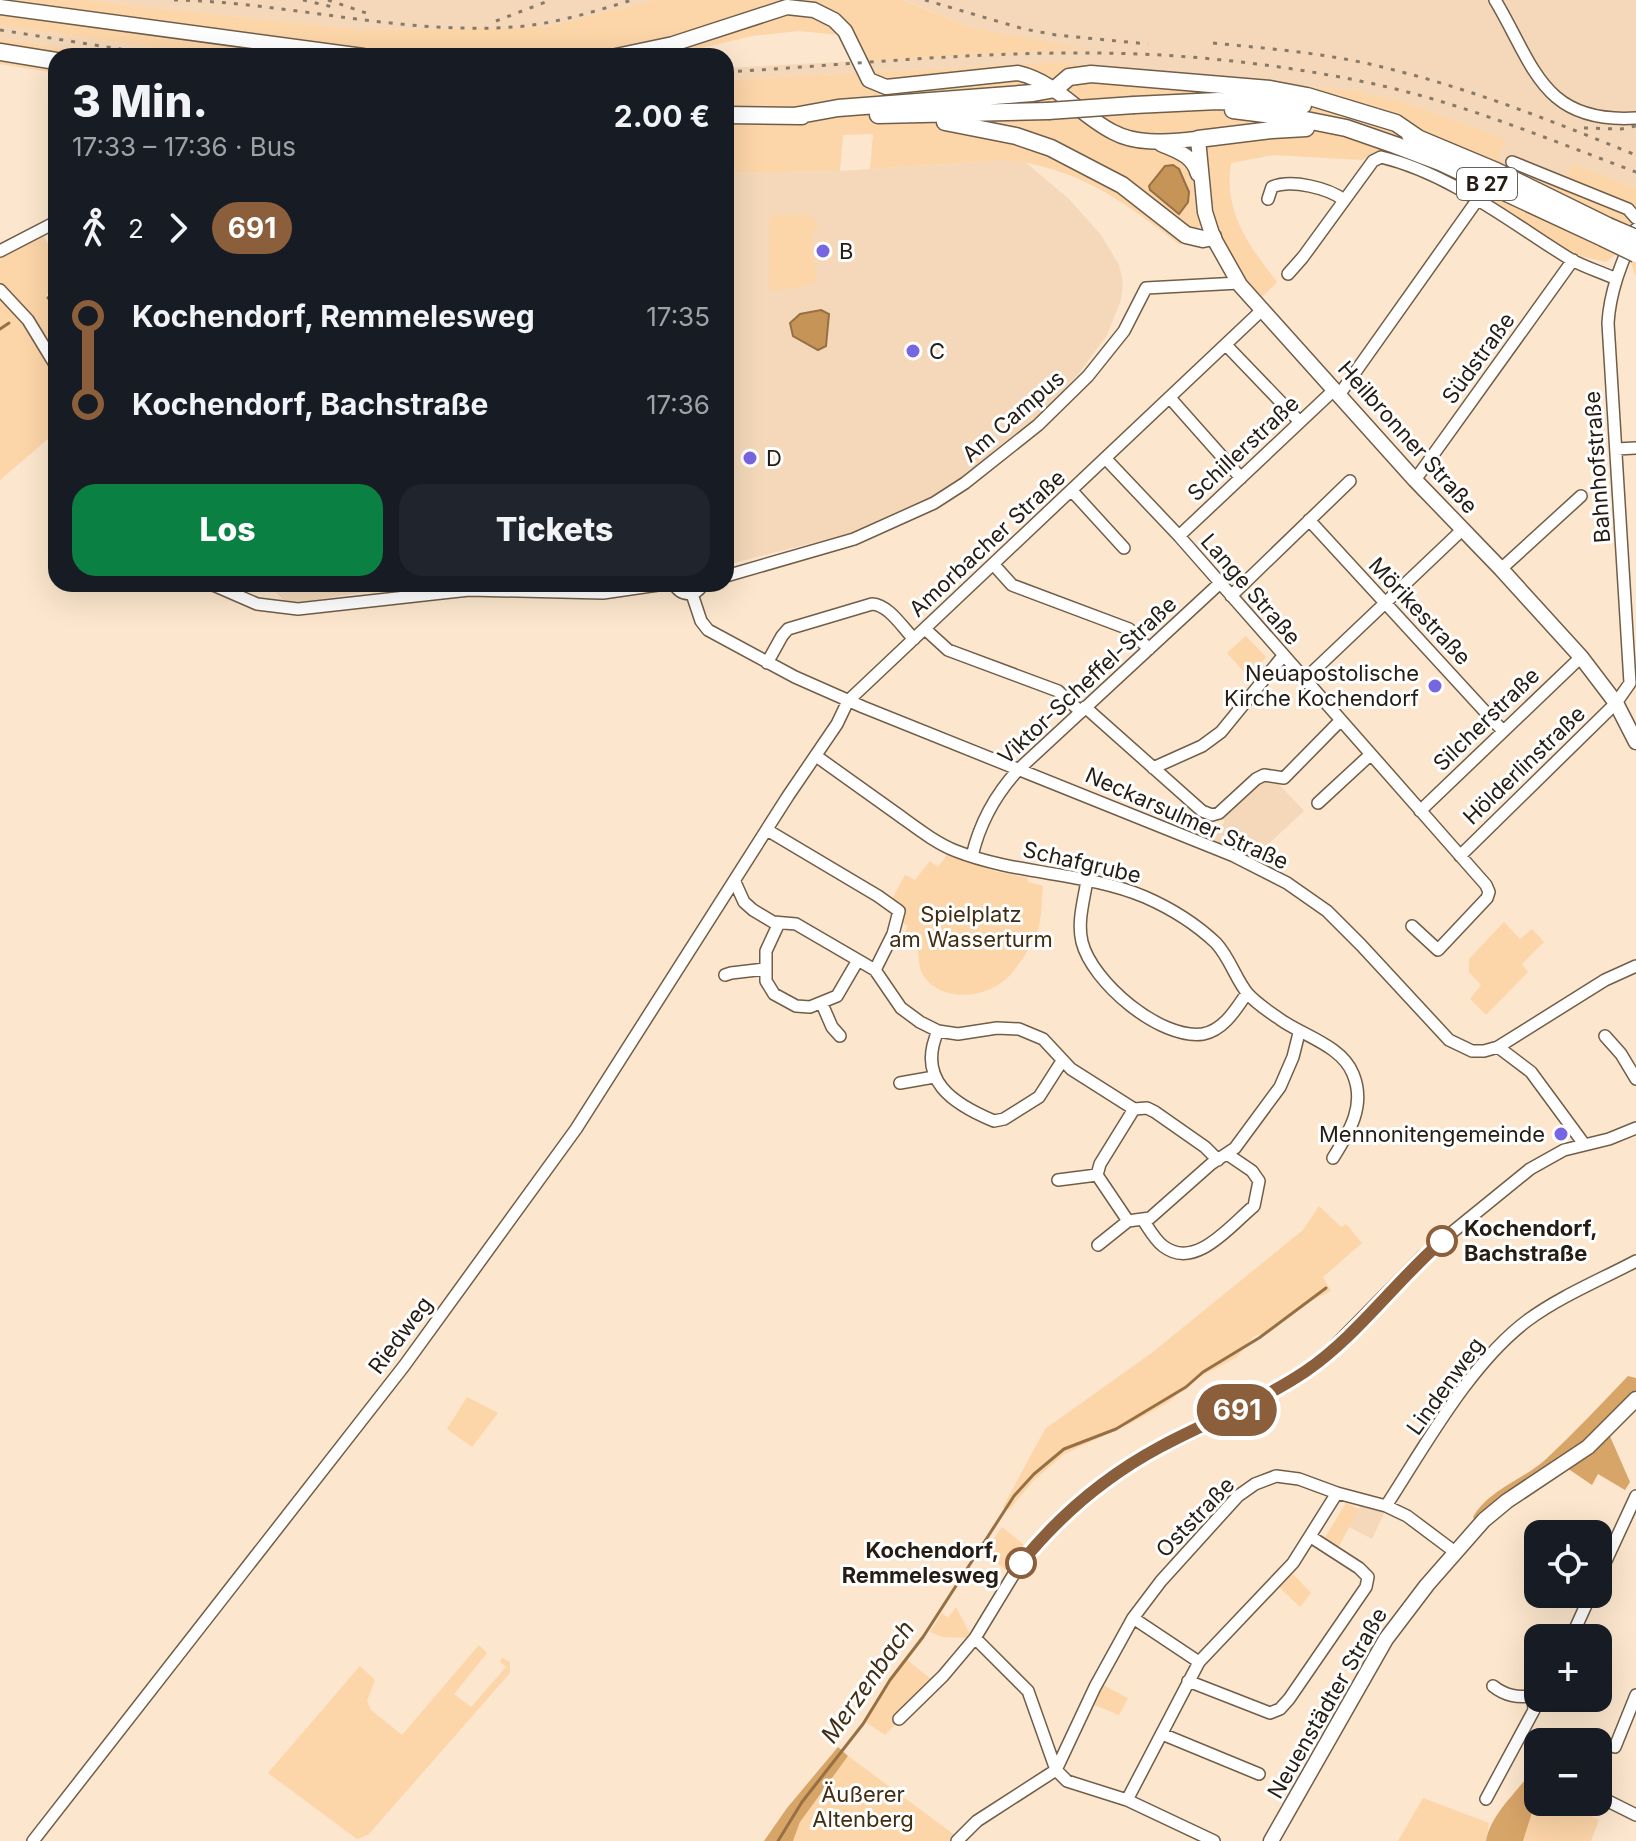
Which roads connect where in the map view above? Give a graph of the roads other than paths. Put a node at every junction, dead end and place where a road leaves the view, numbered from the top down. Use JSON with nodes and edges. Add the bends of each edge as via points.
{"nodes":[{"id":1,"x":1495,"y":0,"type":"edge"},
{"id":2,"x":816,"y":5,"type":"edge"},
{"id":3,"x":0,"y":7,"type":"edge"},
{"id":4,"x":261,"y":48,"type":"edge"},
{"id":5,"x":654,"y":48,"type":"edge"},
{"id":6,"x":0,"y":52,"type":"edge"},
{"id":7,"x":48,"y":60,"type":"edge"},
{"id":8,"x":1055,"y":89,"type":"junction"},
{"id":9,"x":1192,"y":103,"type":"junction"},
{"id":10,"x":734,"y":115,"type":"edge"},
{"id":11,"x":927,"y":115,"type":"junction"},
{"id":12,"x":794,"y":116,"type":"junction"},
{"id":13,"x":1636,"y":118,"type":"edge"},
{"id":14,"x":1367,"y":137,"type":"junction"},
{"id":15,"x":1418,"y":138,"type":"junction"},
{"id":16,"x":1198,"y":139,"type":"junction"},
{"id":17,"x":1157,"y":142,"type":"junction"},
{"id":18,"x":1512,"y":162,"type":"dead end"},
{"id":19,"x":1203,"y":198,"type":"junction"},
{"id":20,"x":1268,"y":199,"type":"dead end"},
{"id":21,"x":1478,"y":199,"type":"junction"},
{"id":22,"x":1344,"y":200,"type":"junction"},
{"id":23,"x":1636,"y":218,"type":"edge"},
{"id":24,"x":48,"y":226,"type":"edge"},
{"id":25,"x":1636,"y":229,"type":"edge"},
{"id":26,"x":1606,"y":232,"type":"junction"},
{"id":27,"x":1213,"y":237,"type":"junction"},
{"id":28,"x":1636,"y":238,"type":"edge"},
{"id":29,"x":0,"y":251,"type":"edge"},
{"id":30,"x":1636,"y":254,"type":"edge"},
{"id":31,"x":1573,"y":260,"type":"junction"},
{"id":32,"x":1288,"y":274,"type":"dead end"},
{"id":33,"x":1616,"y":279,"type":"junction"},
{"id":34,"x":1239,"y":283,"type":"junction"},
{"id":35,"x":0,"y":290,"type":"edge"},
{"id":36,"x":1263,"y":309,"type":"junction"},
{"id":37,"x":1226,"y":345,"type":"junction"},
{"id":38,"x":48,"y":353,"type":"edge"},
{"id":39,"x":1337,"y":392,"type":"junction"},
{"id":40,"x":1170,"y":398,"type":"junction"},
{"id":41,"x":1300,"y":422,"type":"junction"},
{"id":42,"x":1636,"y":448,"type":"edge"},
{"id":43,"x":1616,"y":449,"type":"junction"},
{"id":44,"x":1106,"y":459,"type":"junction"},
{"id":45,"x":1241,"y":478,"type":"junction"},
{"id":46,"x":1415,"y":480,"type":"junction"},
{"id":47,"x":1350,"y":481,"type":"dead end"},
{"id":48,"x":1072,"y":491,"type":"junction"},
{"id":49,"x":1581,"y":496,"type":"dead end"},
{"id":50,"x":1309,"y":520,"type":"junction"},
{"id":51,"x":1463,"y":529,"type":"junction"},
{"id":52,"x":1179,"y":536,"type":"junction"},
{"id":53,"x":1124,"y":548,"type":"dead end"},
{"id":54,"x":780,"y":560,"type":"junction"},
{"id":55,"x":994,"y":565,"type":"junction"},
{"id":56,"x":734,"y":567,"type":"edge"},
{"id":57,"x":1501,"y":569,"type":"junction"},
{"id":58,"x":734,"y":574,"type":"edge"},
{"id":59,"x":1220,"y":583,"type":"junction"},
{"id":60,"x":229,"y":592,"type":"edge"},
{"id":61,"x":424,"y":592,"type":"edge"},
{"id":62,"x":565,"y":592,"type":"edge"},
{"id":63,"x":610,"y":592,"type":"edge"},
{"id":64,"x":681,"y":592,"type":"edge"},
{"id":65,"x":694,"y":592,"type":"edge"},
{"id":66,"x":692,"y":594,"type":"junction"},
{"id":67,"x":1231,"y":596,"type":"junction"},
{"id":68,"x":1385,"y":601,"type":"junction"},
{"id":69,"x":925,"y":629,"type":"junction"},
{"id":70,"x":914,"y":639,"type":"junction"},
{"id":71,"x":1149,"y":649,"type":"junction"},
{"id":72,"x":1283,"y":656,"type":"junction"},
{"id":73,"x":1581,"y":657,"type":"junction"},
{"id":74,"x":767,"y":663,"type":"junction"},
{"id":75,"x":1304,"y":680,"type":"junction"},
{"id":76,"x":1633,"y":682,"type":"edge"},
{"id":77,"x":848,"y":701,"type":"junction"},
{"id":78,"x":1616,"y":703,"type":"junction"},
{"id":79,"x":1083,"y":710,"type":"junction"},
{"id":80,"x":1340,"y":721,"type":"junction"},
{"id":81,"x":1502,"y":730,"type":"junction"},
{"id":82,"x":1636,"y":742,"type":"edge"},
{"id":83,"x":1370,"y":755,"type":"junction"},
{"id":84,"x":816,"y":756,"type":"junction"},
{"id":85,"x":1153,"y":768,"type":"junction"},
{"id":86,"x":1018,"y":770,"type":"junction"},
{"id":87,"x":1318,"y":803,"type":"dead end"},
{"id":88,"x":1420,"y":811,"type":"junction"},
{"id":89,"x":767,"y":830,"type":"junction"},
{"id":90,"x":972,"y":856,"type":"junction"},
{"id":91,"x":1460,"y":856,"type":"junction"},
{"id":92,"x":1087,"y":880,"type":"junction"},
{"id":93,"x":735,"y":882,"type":"junction"},
{"id":94,"x":779,"y":923,"type":"junction"},
{"id":95,"x":1412,"y":926,"type":"dead end"},
{"id":96,"x":858,"y":960,"type":"junction"},
{"id":97,"x":1636,"y":966,"type":"edge"},
{"id":98,"x":765,"y":969,"type":"junction"},
{"id":99,"x":875,"y":970,"type":"junction"},
{"id":100,"x":725,"y":975,"type":"dead end"},
{"id":101,"x":1247,"y":993,"type":"junction"},
{"id":102,"x":822,"y":1004,"type":"junction"},
{"id":103,"x":938,"y":1031,"type":"junction"},
{"id":104,"x":1299,"y":1033,"type":"junction"},
{"id":105,"x":840,"y":1036,"type":"dead end"},
{"id":106,"x":1605,"y":1036,"type":"dead end"},
{"id":107,"x":1498,"y":1047,"type":"junction"},
{"id":108,"x":1062,"y":1061,"type":"junction"},
{"id":109,"x":934,"y":1077,"type":"junction"},
{"id":110,"x":1636,"y":1079,"type":"edge"},
{"id":111,"x":900,"y":1083,"type":"dead end"},
{"id":112,"x":1134,"y":1109,"type":"junction"},
{"id":113,"x":1636,"y":1128,"type":"edge"},
{"id":114,"x":1584,"y":1144,"type":"junction"},
{"id":115,"x":1222,"y":1157,"type":"junction"},
{"id":116,"x":1333,"y":1158,"type":"dead end"},
{"id":117,"x":1097,"y":1175,"type":"junction"},
{"id":118,"x":1058,"y":1180,"type":"dead end"},
{"id":119,"x":1143,"y":1220,"type":"junction"},
{"id":120,"x":1128,"y":1221,"type":"junction"},
{"id":121,"x":1098,"y":1245,"type":"dead end"},
{"id":122,"x":1636,"y":1261,"type":"edge"},
{"id":123,"x":1634,"y":1406,"type":"edge"},
{"id":124,"x":1337,"y":1493,"type":"junction"},
{"id":125,"x":1636,"y":1496,"type":"edge"},
{"id":126,"x":1386,"y":1506,"type":"junction"},
{"id":127,"x":1311,"y":1537,"type":"junction"},
{"id":128,"x":1612,"y":1548,"type":"edge"},
{"id":129,"x":1455,"y":1552,"type":"junction"},
{"id":130,"x":1133,"y":1618,"type":"junction"},
{"id":131,"x":975,"y":1638,"type":"junction"},
{"id":132,"x":1199,"y":1662,"type":"junction"},
{"id":133,"x":1188,"y":1681,"type":"junction"},
{"id":134,"x":1493,"y":1686,"type":"dead end"},
{"id":135,"x":1636,"y":1695,"type":"edge"},
{"id":136,"x":1524,"y":1696,"type":"edge"},
{"id":137,"x":1533,"y":1712,"type":"edge"},
{"id":138,"x":899,"y":1719,"type":"dead end"},
{"id":139,"x":1162,"y":1734,"type":"junction"},
{"id":140,"x":1615,"y":1747,"type":"dead end"},
{"id":141,"x":1056,"y":1770,"type":"junction"},
{"id":142,"x":1259,"y":1774,"type":"dead end"},
{"id":143,"x":1486,"y":1799,"type":"dead end"},
{"id":144,"x":1127,"y":1800,"type":"junction"},
{"id":145,"x":1612,"y":1803,"type":"edge"},
{"id":146,"x":1636,"y":1815,"type":"edge"},
{"id":147,"x":33,"y":1841,"type":"edge"},
{"id":148,"x":957,"y":1841,"type":"edge"},
{"id":149,"x":1214,"y":1841,"type":"edge"},
{"id":150,"x":1271,"y":1841,"type":"edge"}],
"edges":[{"from":1,"to":13,"type":"street","via":[[1531,69],[1550,93],[1582,112]]},
{"from":2,"to":5,"type":"main road","via":[[787,7]]},
{"from":2,"to":8,"type":"main road","via":[[845,31],[869,80],[879,85],[1005,72],[1032,76]]},
{"from":3,"to":4,"type":"main road"},
{"from":6,"to":7,"type":"highway"},
{"from":8,"to":12,"type":"highway"},
{"from":8,"to":15,"type":"highway","via":[[1069,77],[1091,74],[1270,89],[1396,123]]},
{"from":8,"to":17,"type":"main road","via":[[1113,132]]},
{"from":9,"to":11,"type":"highway","number":"B 27","bridge":true},
{"from":9,"to":14,"type":"highway","number":"B 27","via":[[1296,118]]},
{"from":9,"to":15,"type":"highway","number":"B 27","via":[[1300,105]]},
{"from":10,"to":12,"type":"highway","number":"B 27"},
{"from":11,"to":12,"type":"highway","number":"B 27"},
{"from":11,"to":27,"type":"highway","via":[[1051,148],[1122,185],[1186,235]]},
{"from":14,"to":16,"type":"highway","via":[[1293,128]]},
{"from":14,"to":26,"type":"highway","number":"B 27"},
{"from":15,"to":26,"type":"highway","number":"B 27","via":[[1496,171]]},
{"from":16,"to":17,"type":"main road"},
{"from":16,"to":19,"type":"main road","name":"Heilbronner Straße"},
{"from":17,"to":19,"type":"main road","via":[[1187,156],[1196,167]]},
{"from":18,"to":23,"type":"street","via":[[1628,209]]},
{"from":19,"to":27,"type":"main road","name":"Heilbronner Straße"},
{"from":20,"to":22,"type":"street","via":[[1272,187],[1280,184],[1330,190]]},
{"from":21,"to":22,"type":"street","via":[[1401,161],[1381,157]]},
{"from":21,"to":31,"type":"street"},
{"from":21,"to":39,"type":"street","name":"Schillerstraße"},
{"from":22,"to":32,"type":"street"},
{"from":24,"to":29,"type":"street"},
{"from":25,"to":33,"type":"street","name":"Bahnhofstraße"},
{"from":26,"to":28,"type":"highway","number":"B 27","bridge":true},
{"from":26,"to":30,"type":"highway","number":"B 27","bridge":true},
{"from":27,"to":34,"type":"main road","name":"Heilbronner Straße"},
{"from":31,"to":33,"type":"street"},
{"from":31,"to":46,"type":"street","name":"Südstraße"},
{"from":33,"to":43,"type":"street","name":"Bahnhofstraße","via":[[1608,323]]},
{"from":34,"to":36,"type":"main road","name":"Heilbronner Straße"},
{"from":34,"to":54,"type":"street","name":"Am Campus","via":[[1146,288],[1116,343],[1088,376],[998,459],[944,497],[897,521],[826,549]]},
{"from":35,"to":38,"type":"street","via":[[28,320]]},
{"from":36,"to":37,"type":"street","name":"Amorbacher Straße"},
{"from":36,"to":39,"type":"main road","name":"Heilbronner Straße"},
{"from":37,"to":40,"type":"street","name":"Amorbacher Straße"},
{"from":37,"to":41,"type":"street"},
{"from":39,"to":41,"type":"street","name":"Schillerstraße"},
{"from":39,"to":46,"type":"main road","name":"Heilbronner Straße"},
{"from":40,"to":44,"type":"street","name":"Amorbacher Straße"},
{"from":40,"to":45,"type":"street"},
{"from":41,"to":45,"type":"street","name":"Schillerstraße"},
{"from":42,"to":43,"type":"street"},
{"from":43,"to":76,"type":"street","name":"Bahnhofstraße"},
{"from":44,"to":48,"type":"street","name":"Amorbacher Straße"},
{"from":44,"to":52,"type":"street","name":"Lange Straße"},
{"from":45,"to":52,"type":"street","name":"Schillerstraße"},
{"from":46,"to":51,"type":"main road","name":"Heilbronner Straße"},
{"from":47,"to":50,"type":"street"},
{"from":48,"to":53,"type":"street"},
{"from":48,"to":55,"type":"street","name":"Amorbacher Straße"},
{"from":49,"to":57,"type":"street"},
{"from":50,"to":67,"type":"street"},
{"from":50,"to":68,"type":"street","name":"Mörikestraße"},
{"from":51,"to":57,"type":"main road","name":"Heilbronner Straße"},
{"from":51,"to":68,"type":"street"},
{"from":52,"to":59,"type":"street","name":"Lange Straße"},
{"from":54,"to":56,"type":"street","name":"Am Campus"},
{"from":54,"to":58,"type":"street","name":"Am Campus"},
{"from":55,"to":69,"type":"street","name":"Amorbacher Straße"},
{"from":55,"to":71,"type":"street","via":[[1012,585],[1129,629]]},
{"from":57,"to":73,"type":"main road","name":"Heilbronner Straße"},
{"from":59,"to":67,"type":"street","name":"Lange Straße"},
{"from":59,"to":71,"type":"street","name":"Viktor-Scheffel-Straße"},
{"from":60,"to":61,"type":"street","via":[[257,604],[298,609]]},
{"from":62,"to":63,"type":"street"},
{"from":64,"to":66,"type":"street"},
{"from":65,"to":66,"type":"street"},
{"from":66,"to":74,"type":"street","name":"Neckarsulmer Straße","via":[[708,630]]},
{"from":67,"to":72,"type":"street","name":"Lange Straße"},
{"from":68,"to":75,"type":"street"},
{"from":68,"to":81,"type":"street","name":"Mörikestraße"},
{"from":69,"to":70,"type":"street","name":"Amorbacher Straße"},
{"from":69,"to":79,"type":"street","via":[[948,650],[1058,691]]},
{"from":70,"to":74,"type":"street","via":[[886,609],[872,604],[788,629]]},
{"from":70,"to":77,"type":"street","name":"Amorbacher Straße"},
{"from":71,"to":79,"type":"street","name":"Viktor-Scheffel-Straße"},
{"from":72,"to":75,"type":"street","name":"Lange Straße"},
{"from":72,"to":85,"type":"street","via":[[1211,741]]},
{"from":73,"to":78,"type":"main road","name":"Heilbronner Straße"},
{"from":73,"to":81,"type":"street","name":"Silcherstraße"},
{"from":74,"to":77,"type":"street","name":"Neckarsulmer Straße"},
{"from":75,"to":80,"type":"street","name":"Lange Straße"},
{"from":76,"to":78,"type":"street","name":"Bahnhofstraße"},
{"from":77,"to":84,"type":"street","name":"Amorbacher Straße"},
{"from":77,"to":86,"type":"street","name":"Neckarsulmer Straße"},
{"from":78,"to":82,"type":"main road","name":"Heilbronner Straße"},
{"from":78,"to":91,"type":"street","name":"Hölderlinstraße"},
{"from":79,"to":85,"type":"street"},
{"from":79,"to":86,"type":"street","name":"Viktor-Scheffel-Straße"},
{"from":80,"to":83,"type":"street","name":"Lange Straße"},
{"from":80,"to":85,"type":"street","via":[[1284,778],[1256,779],[1212,815]]},
{"from":81,"to":88,"type":"street","name":"Silcherstraße"},
{"from":83,"to":87,"type":"street"},
{"from":83,"to":88,"type":"street","name":"Lange Straße"},
{"from":84,"to":89,"type":"street","name":"Amorbacher Straße"},
{"from":84,"to":90,"type":"street","name":"Schafgrube","via":[[930,838]]},
{"from":86,"to":90,"type":"street","name":"Viktor-Scheffel-Straße","via":[[991,804]]},
{"from":86,"to":107,"type":"street","name":"Neckarsulmer Straße","via":[[1234,856],[1287,883],[1327,911],[1449,1040],[1472,1051]]},
{"from":88,"to":91,"type":"street","name":"Lange Straße"},
{"from":89,"to":93,"type":"street","name":"Riedweg"},
{"from":89,"to":99,"type":"street","via":[[899,911]]},
{"from":90,"to":92,"type":"street","name":"Schafgrube"},
{"from":91,"to":95,"type":"street","name":"Lange Straße","via":[[1489,892],[1487,898],[1438,950]]},
{"from":92,"to":101,"type":"street","name":"Schafgrube","via":[[1146,898],[1186,919],[1216,944]]},
{"from":92,"to":101,"type":"street","via":[[1081,913],[1087,958],[1130,1005],[1183,1033],[1204,1034],[1229,1019]]},
{"from":93,"to":94,"type":"street","via":[[744,902]]},
{"from":93,"to":147,"type":"street","name":"Riedweg","via":[[576,1129],[404,1366]]},
{"from":94,"to":96,"type":"street","via":[[796,924]]},
{"from":94,"to":98,"type":"street","via":[[766,951]]},
{"from":96,"to":99,"type":"street"},
{"from":96,"to":102,"type":"street","via":[[837,996]]},
{"from":97,"to":107,"type":"street"},
{"from":98,"to":100,"type":"street"},
{"from":98,"to":102,"type":"street","via":[[774,994],[802,1008]]},
{"from":99,"to":103,"type":"street","via":[[901,1008]]},
{"from":101,"to":104,"type":"street","name":"Schafgrube"},
{"from":102,"to":105,"type":"street"},
{"from":103,"to":108,"type":"street","via":[[1019,1029],[1043,1039]]},
{"from":103,"to":109,"type":"street","via":[[930,1058]]},
{"from":104,"to":115,"type":"street","via":[[1280,1087],[1235,1148]]},
{"from":104,"to":116,"type":"street","name":"Schafgrube","via":[[1336,1053],[1355,1081],[1357,1112]]},
{"from":106,"to":110,"type":"street"},
{"from":107,"to":114,"type":"street","via":[[1531,1072]]},
{"from":108,"to":109,"type":"street","via":[[1039,1097],[998,1121],[945,1093]]},
{"from":108,"to":112,"type":"street"},
{"from":109,"to":111,"type":"street"},
{"from":112,"to":115,"type":"street","via":[[1155,1112]]},
{"from":112,"to":117,"type":"street"},
{"from":113,"to":114,"type":"street"},
{"from":114,"to":131,"type":"street","via":[[1550,1157],[1512,1182],[1423,1256],[1320,1361],[1266,1395],[1158,1448],[1075,1505],[1015,1571]]},
{"from":115,"to":119,"type":"street"},
{"from":115,"to":119,"type":"street","via":[[1252,1171],[1259,1181],[1257,1196],[1254,1206],[1199,1251],[1176,1253],[1161,1245]]},
{"from":117,"to":118,"type":"street"},
{"from":117,"to":120,"type":"street"},
{"from":119,"to":120,"type":"street"},
{"from":120,"to":121,"type":"street"},
{"from":122,"to":126,"type":"street","name":"Lindenweg","via":[[1526,1321],[1493,1352]]},
{"from":123,"to":129,"type":"main road","name":"Neuenstädter Straße","via":[[1588,1447],[1498,1507]]},
{"from":124,"to":126,"type":"street","name":"Oststraße"},
{"from":124,"to":127,"type":"street"},
{"from":124,"to":130,"type":"street","name":"Oststraße","via":[[1276,1476],[1255,1484],[1238,1496]]},
{"from":125,"to":128,"type":"street"},
{"from":126,"to":129,"type":"street","name":"Oststraße"},
{"from":127,"to":132,"type":"street"},
{"from":127,"to":133,"type":"street","via":[[1368,1577],[1280,1709],[1270,1713]]},
{"from":129,"to":150,"type":"main road","name":"Neuenstädter Straße","via":[[1386,1639]]},
{"from":130,"to":132,"type":"street"},
{"from":130,"to":141,"type":"street","name":"Oststraße"},
{"from":131,"to":138,"type":"street"},
{"from":131,"to":141,"type":"street","via":[[1028,1691]]},
{"from":132,"to":133,"type":"street"},
{"from":133,"to":139,"type":"street"},
{"from":134,"to":136,"type":"street"},
{"from":135,"to":140,"type":"street"},
{"from":137,"to":143,"type":"street"},
{"from":139,"to":142,"type":"street"},
{"from":139,"to":144,"type":"street"},
{"from":141,"to":144,"type":"street","via":[[1067,1781]]},
{"from":141,"to":148,"type":"street","via":[[977,1821]]},
{"from":144,"to":149,"type":"street"},
{"from":145,"to":146,"type":"street"}]}
